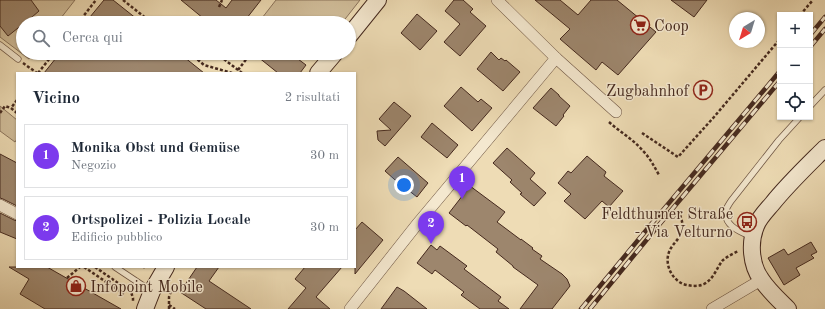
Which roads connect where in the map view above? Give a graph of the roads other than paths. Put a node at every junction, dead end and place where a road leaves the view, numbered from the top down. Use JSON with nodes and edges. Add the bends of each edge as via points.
{"nodes":[{"id":1,"x":378,"y":0,"type":"edge"},
{"id":2,"x":497,"y":0,"type":"edge"},
{"id":3,"x":356,"y":27,"type":"edge"},
{"id":4,"x":0,"y":45,"type":"edge"},
{"id":5,"x":16,"y":57,"type":"edge"},
{"id":6,"x":556,"y":58,"type":"junction"},
{"id":7,"x":329,"y":60,"type":"edge"},
{"id":8,"x":319,"y":72,"type":"edge"},
{"id":9,"x":825,"y":90,"type":"edge"},
{"id":10,"x":813,"y":103,"type":"edge"},
{"id":11,"x":613,"y":110,"type":"road end"},
{"id":12,"x":797,"y":120,"type":"edge"},
{"id":13,"x":825,"y":148,"type":"edge"},
{"id":14,"x":0,"y":205,"type":"edge"},
{"id":15,"x":16,"y":213,"type":"edge"},
{"id":16,"x":752,"y":243,"type":"junction"},
{"id":17,"x":117,"y":268,"type":"edge"},
{"id":18,"x":165,"y":268,"type":"edge"},
{"id":19,"x":761,"y":280,"type":"junction"},
{"id":20,"x":152,"y":291,"type":"junction"},
{"id":21,"x":139,"y":306,"type":"edge"},
{"id":22,"x":350,"y":309,"type":"edge"},
{"id":23,"x":712,"y":309,"type":"edge"},
{"id":24,"x":788,"y":309,"type":"edge"}],
"edges":[{"from":1,"to":3,"type":"street"},
{"from":2,"to":6,"type":"street"},
{"from":4,"to":5,"type":"lane"},
{"from":6,"to":11,"type":"street"},
{"from":6,"to":22,"type":"street"},
{"from":7,"to":8,"type":"street"},
{"from":9,"to":10,"type":"lane"},
{"from":12,"to":16,"type":"lane","via":[[726,210],[727,220],[732,227],[744,234]]},
{"from":13,"to":16,"type":"street","via":[[782,191],[762,216],[756,226]]},
{"from":14,"to":15,"type":"street"},
{"from":16,"to":19,"type":"street","via":[[752,259]]},
{"from":17,"to":20,"type":"lane"},
{"from":18,"to":20,"type":"street"},
{"from":19,"to":23,"type":"street"},
{"from":19,"to":24,"type":"street"},
{"from":20,"to":21,"type":"street"}]}
